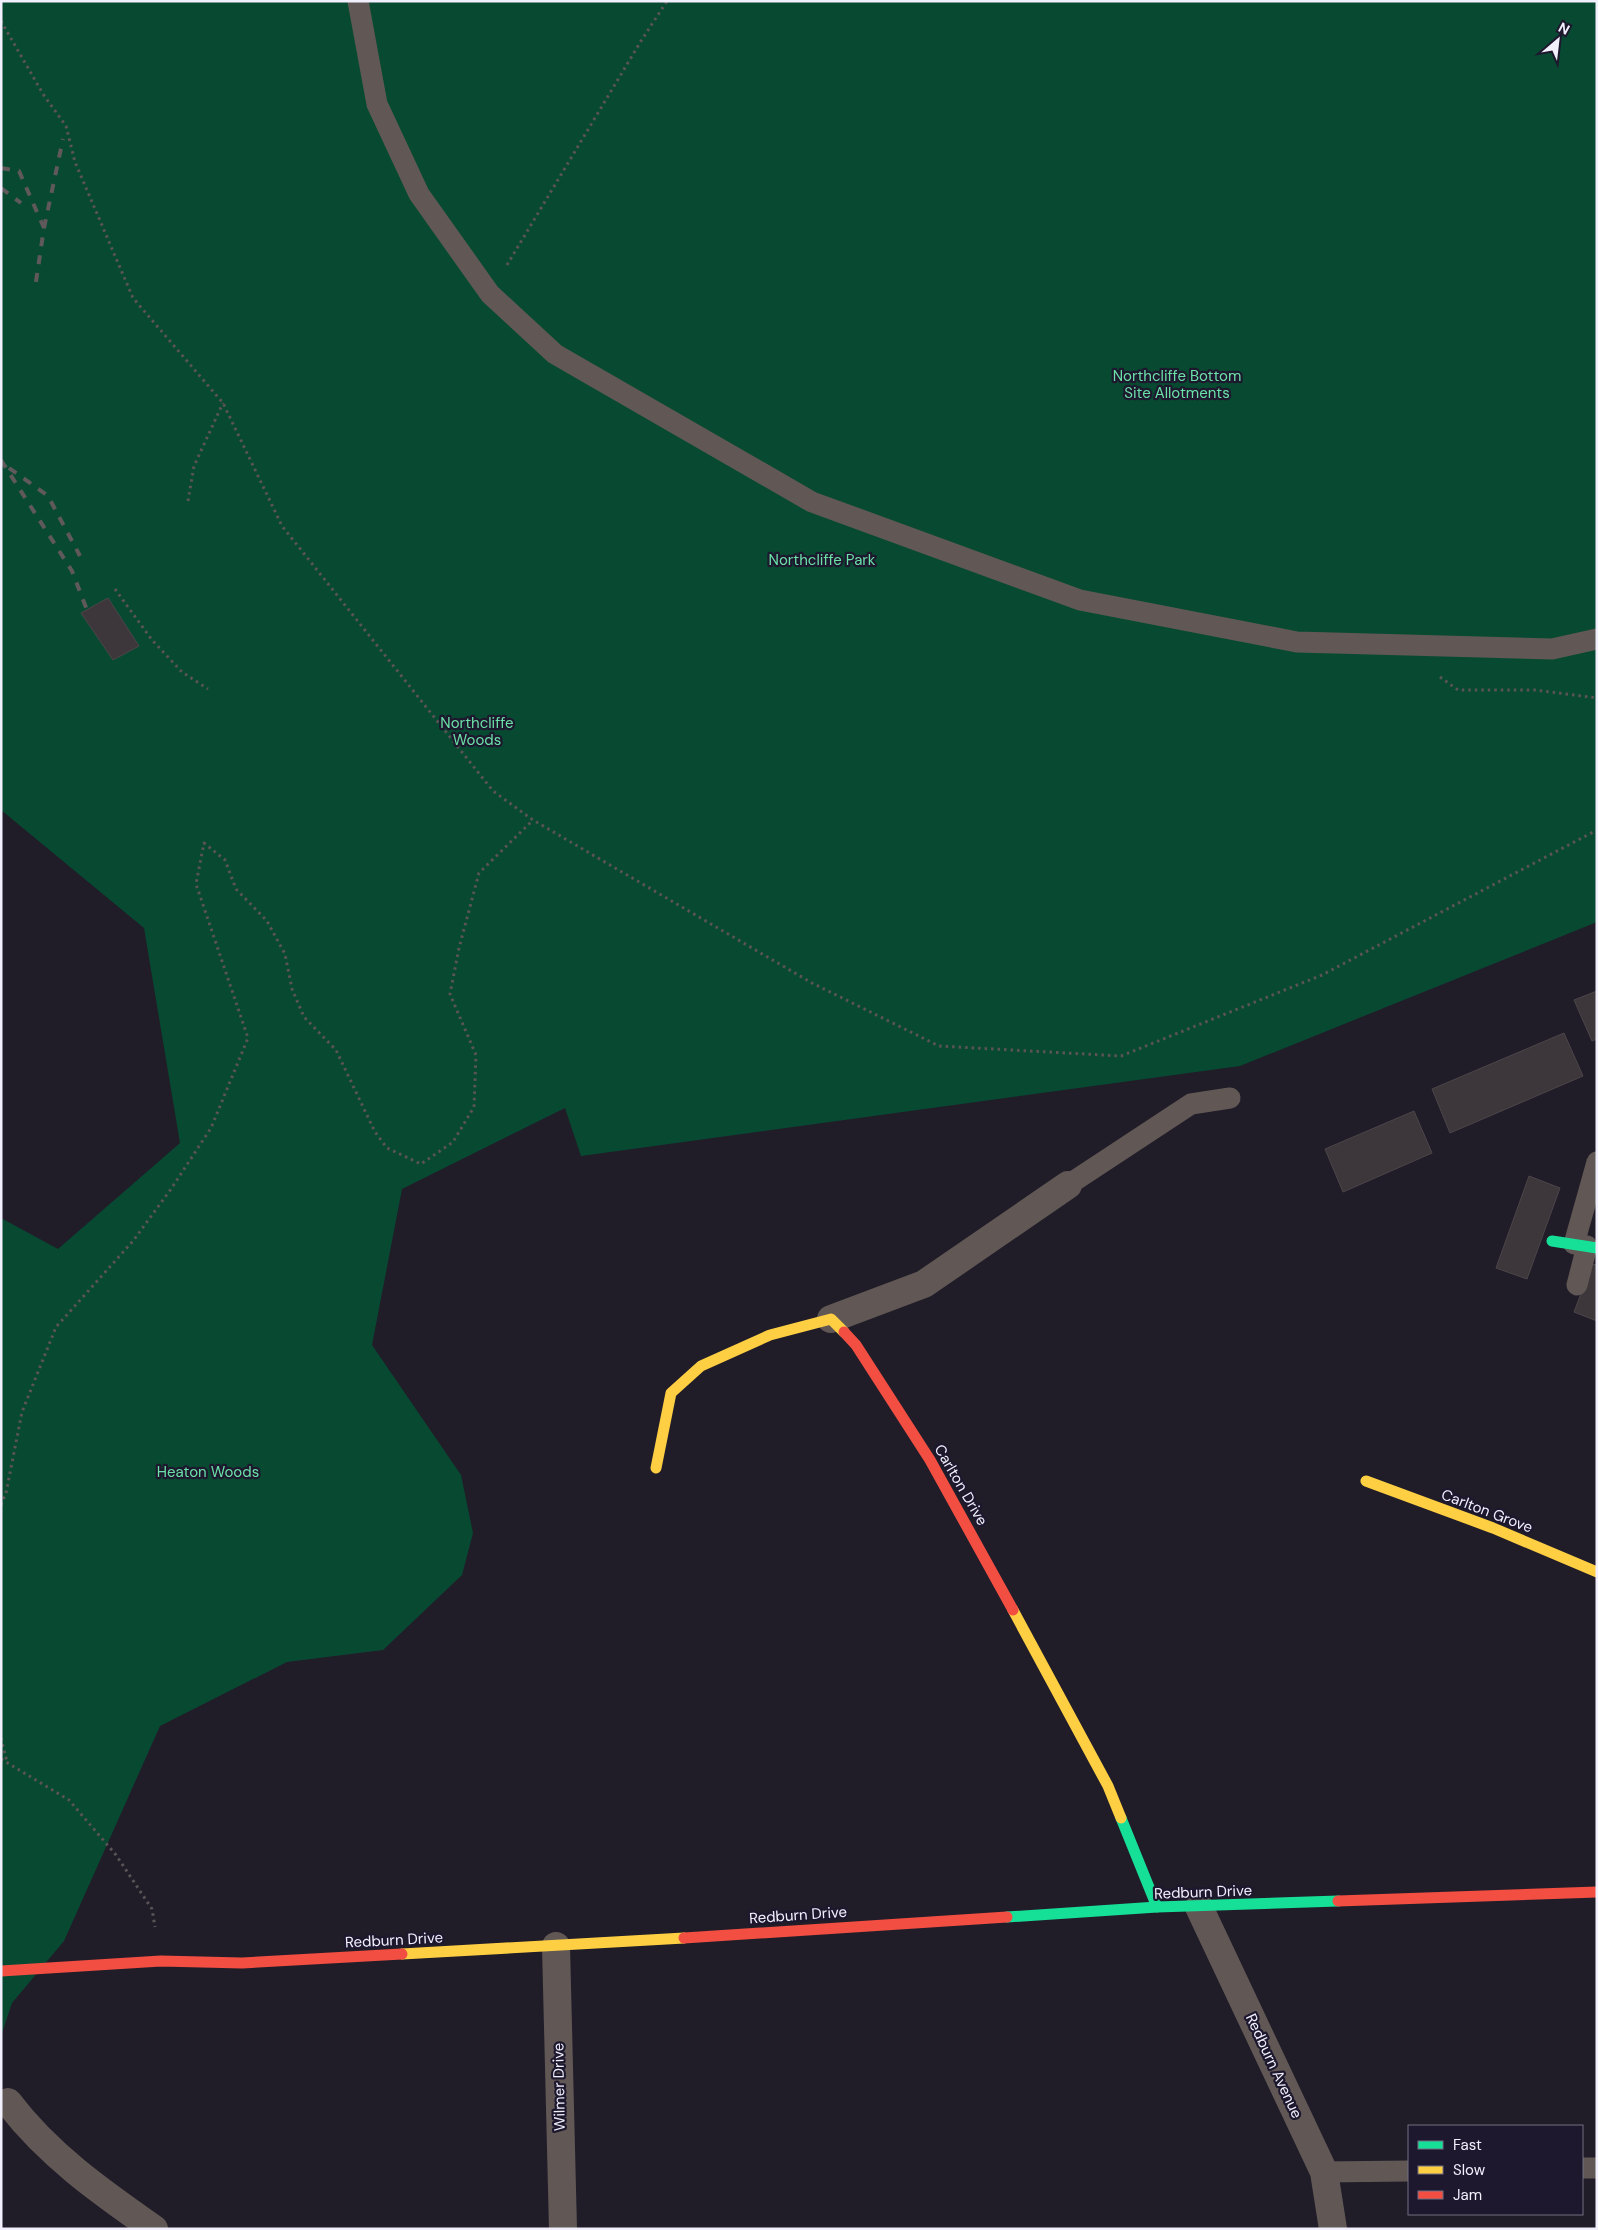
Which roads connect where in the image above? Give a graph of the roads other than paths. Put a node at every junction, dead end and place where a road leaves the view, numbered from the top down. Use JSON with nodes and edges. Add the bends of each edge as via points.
{"nodes":[{"id":1,"x":358,"y":1,"type":"edge"},
{"id":2,"x":1597,"y":639,"type":"edge"},
{"id":3,"x":1230,"y":1098,"type":"dead end"},
{"id":4,"x":1597,"y":1162,"type":"edge"},
{"id":5,"x":1068,"y":1185,"type":"joint"},
{"id":6,"x":1552,"y":1241,"type":"dead end"},
{"id":7,"x":1586,"y":1246,"type":"edge"},
{"id":8,"x":1577,"y":1285,"type":"dead end"},
{"id":9,"x":831,"y":1319,"type":"junction"},
{"id":10,"x":656,"y":1468,"type":"dead end"},
{"id":11,"x":1366,"y":1481,"type":"dead end"},
{"id":12,"x":1597,"y":1572,"type":"edge"},
{"id":13,"x":1597,"y":1892,"type":"edge"},
{"id":14,"x":1199,"y":1907,"type":"junction"},
{"id":15,"x":1157,"y":1908,"type":"junction"},
{"id":16,"x":556,"y":1946,"type":"junction"},
{"id":17,"x":1,"y":1971,"type":"edge"},
{"id":18,"x":8,"y":2102,"type":"dead end"},
{"id":19,"x":1583,"y":2168,"type":"edge"},
{"id":20,"x":1597,"y":2168,"type":"edge"},
{"id":21,"x":1408,"y":2171,"type":"edge"},
{"id":22,"x":1324,"y":2172,"type":"junction"},
{"id":23,"x":154,"y":2229,"type":"edge"},
{"id":24,"x":563,"y":2229,"type":"edge"},
{"id":25,"x":1333,"y":2229,"type":"edge"}],
"edges":[{"from":1,"to":2,"type":"lane","via":[[377,104],[419,194],[490,294],[555,354],[812,502],[1080,600],[1297,642],[1552,649]]},
{"from":3,"to":5,"type":"lane","via":[[1191,1104]]},
{"from":4,"to":7,"type":"lane"},
{"from":5,"to":9,"type":"street","via":[[924,1284]]},
{"from":6,"to":7,"type":"street"},
{"from":7,"to":8,"type":"lane"},
{"from":9,"to":10,"type":"street","via":[[770,1335],[701,1366],[671,1393]]},
{"from":9,"to":15,"type":"street","name":"Carlton Drive","via":[[856,1345],[930,1460],[1030,1640],[1108,1786]]},
{"from":11,"to":12,"type":"street","name":"Carlton Grove","via":[[1493,1528]]},
{"from":13,"to":14,"type":"street","name":"Redburn Drive"},
{"from":14,"to":15,"type":"street","name":"Redburn Drive"},
{"from":14,"to":22,"type":"street","name":"Redburn Avenue"},
{"from":15,"to":16,"type":"street","name":"Redburn Drive"},
{"from":16,"to":17,"type":"street","name":"Redburn Drive","via":[[242,1963],[161,1961]]},
{"from":16,"to":24,"type":"street","name":"Wilmer Drive"},
{"from":18,"to":23,"type":"street","via":[[23,2123],[90,2185]]},
{"from":19,"to":20,"type":"lane"},
{"from":21,"to":22,"type":"lane"},
{"from":22,"to":25,"type":"street","name":"Redburn Avenue"}]}
